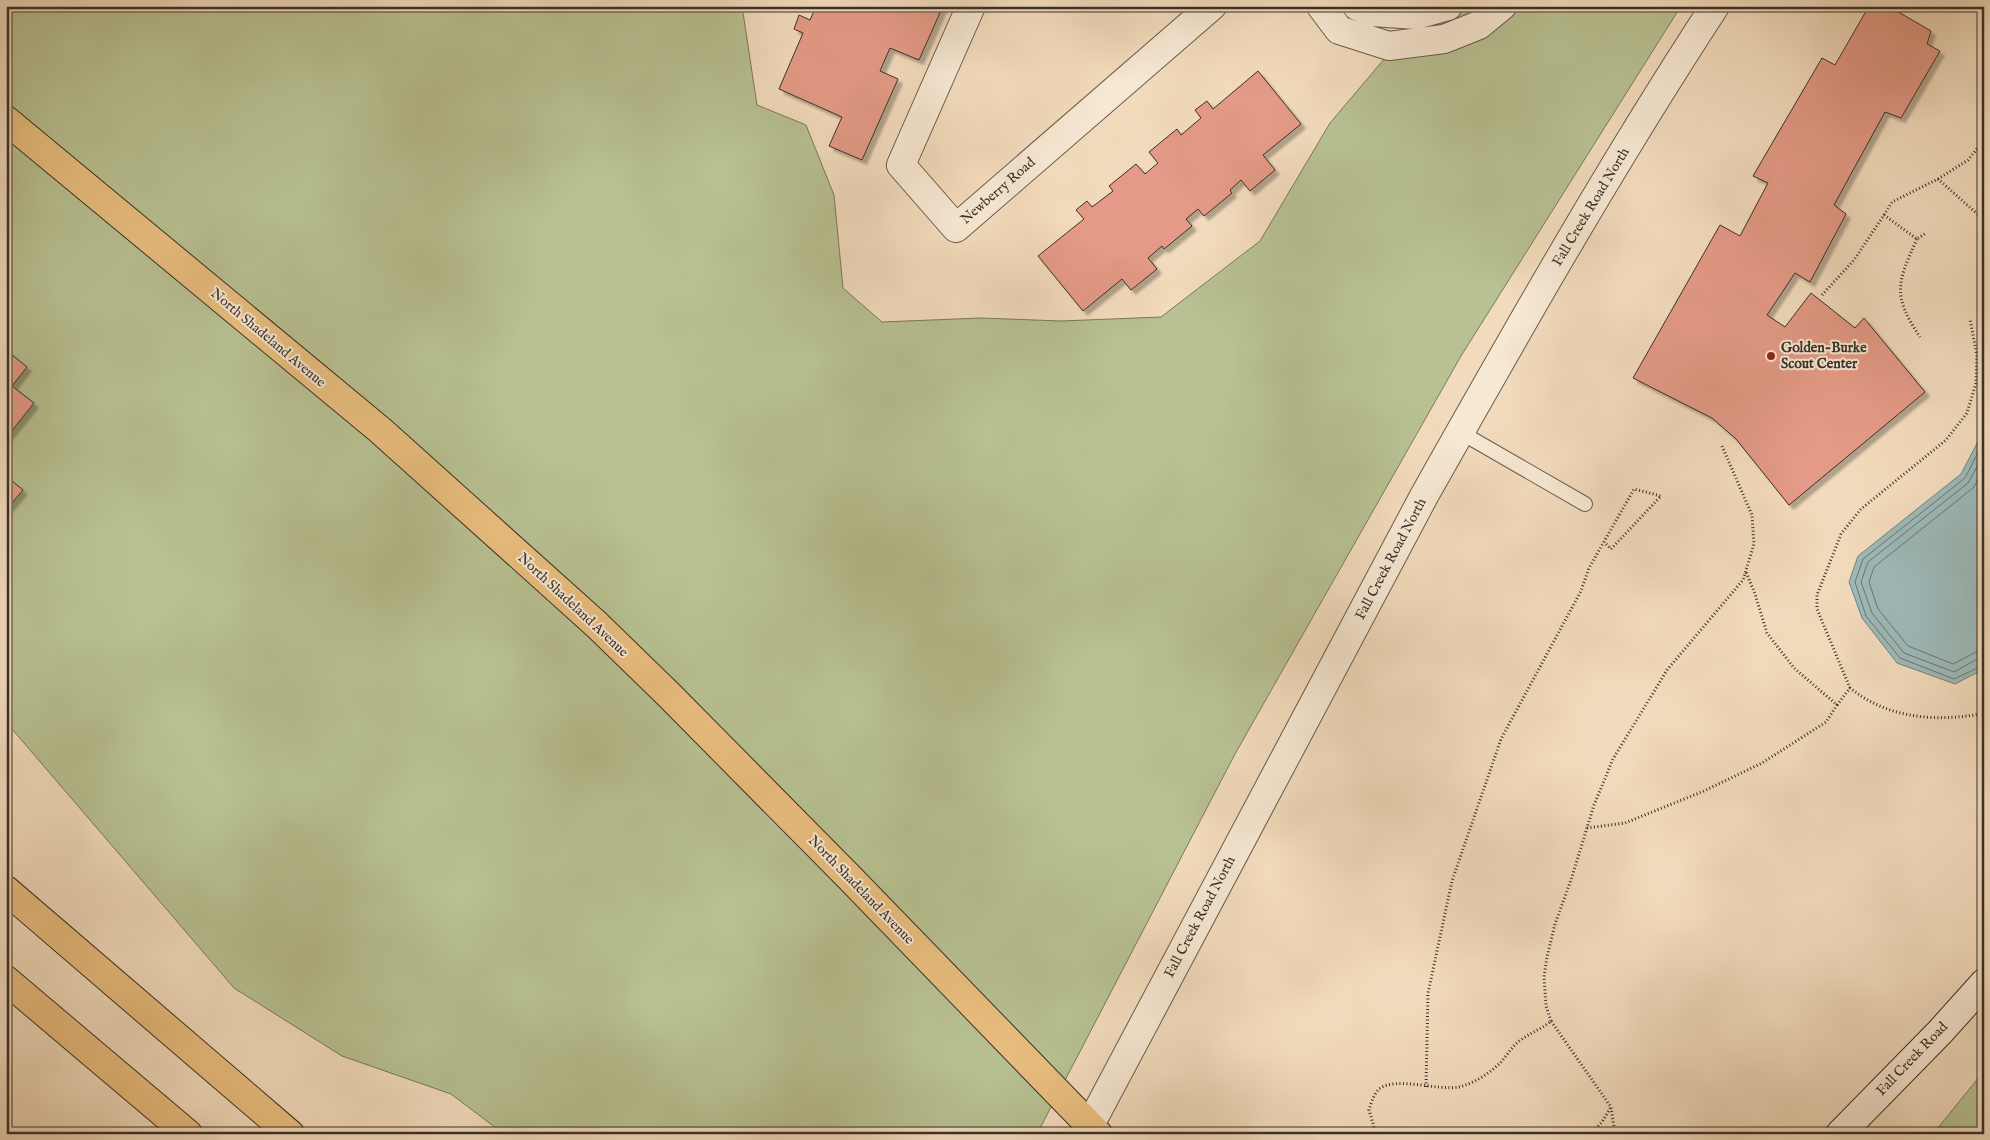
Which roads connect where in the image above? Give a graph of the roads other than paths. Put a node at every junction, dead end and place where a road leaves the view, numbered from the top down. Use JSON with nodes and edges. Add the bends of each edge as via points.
{"nodes":[{"id":1,"x":972,"y":6,"type":"edge"},
{"id":2,"x":1212,"y":6,"type":"edge"},
{"id":3,"x":1321,"y":6,"type":"edge"},
{"id":4,"x":1357,"y":6,"type":"edge"},
{"id":5,"x":1448,"y":6,"type":"edge"},
{"id":6,"x":1502,"y":6,"type":"edge"},
{"id":7,"x":1715,"y":6,"type":"edge"},
{"id":8,"x":6,"y":120,"type":"edge"},
{"id":9,"x":1460,"y":432,"type":"junction"},
{"id":10,"x":1585,"y":504,"type":"dead end"},
{"id":11,"x":6,"y":890,"type":"edge"},
{"id":12,"x":6,"y":980,"type":"edge"},
{"id":13,"x":1984,"y":983,"type":"edge"},
{"id":14,"x":1094,"y":1129,"type":"edge"},
{"id":15,"x":188,"y":1134,"type":"edge"},
{"id":16,"x":290,"y":1134,"type":"edge"},
{"id":17,"x":1840,"y":1134,"type":"edge"}],
"edges":[{"from":1,"to":2,"type":"street","name":"Newberry Road","via":[[902,165],[956,228]]},
{"from":3,"to":6,"type":"street","via":[[1339,30],[1389,46],[1444,39],[1479,25]]},
{"from":4,"to":5,"type":"street","via":[[1372,12],[1416,15]]},
{"from":7,"to":9,"type":"street","name":"Fall Creek Road North","via":[[1579,226]]},
{"from":8,"to":14,"type":"main road","name":"North Shadeland Avenue","via":[[387,436],[596,624]]},
{"from":9,"to":10,"type":"lane"},
{"from":9,"to":14,"type":"street","name":"Fall Creek Road North"},
{"from":11,"to":16,"type":"main road"},
{"from":12,"to":15,"type":"main road"},
{"from":13,"to":17,"type":"street","name":"Fall Creek Road"}]}
